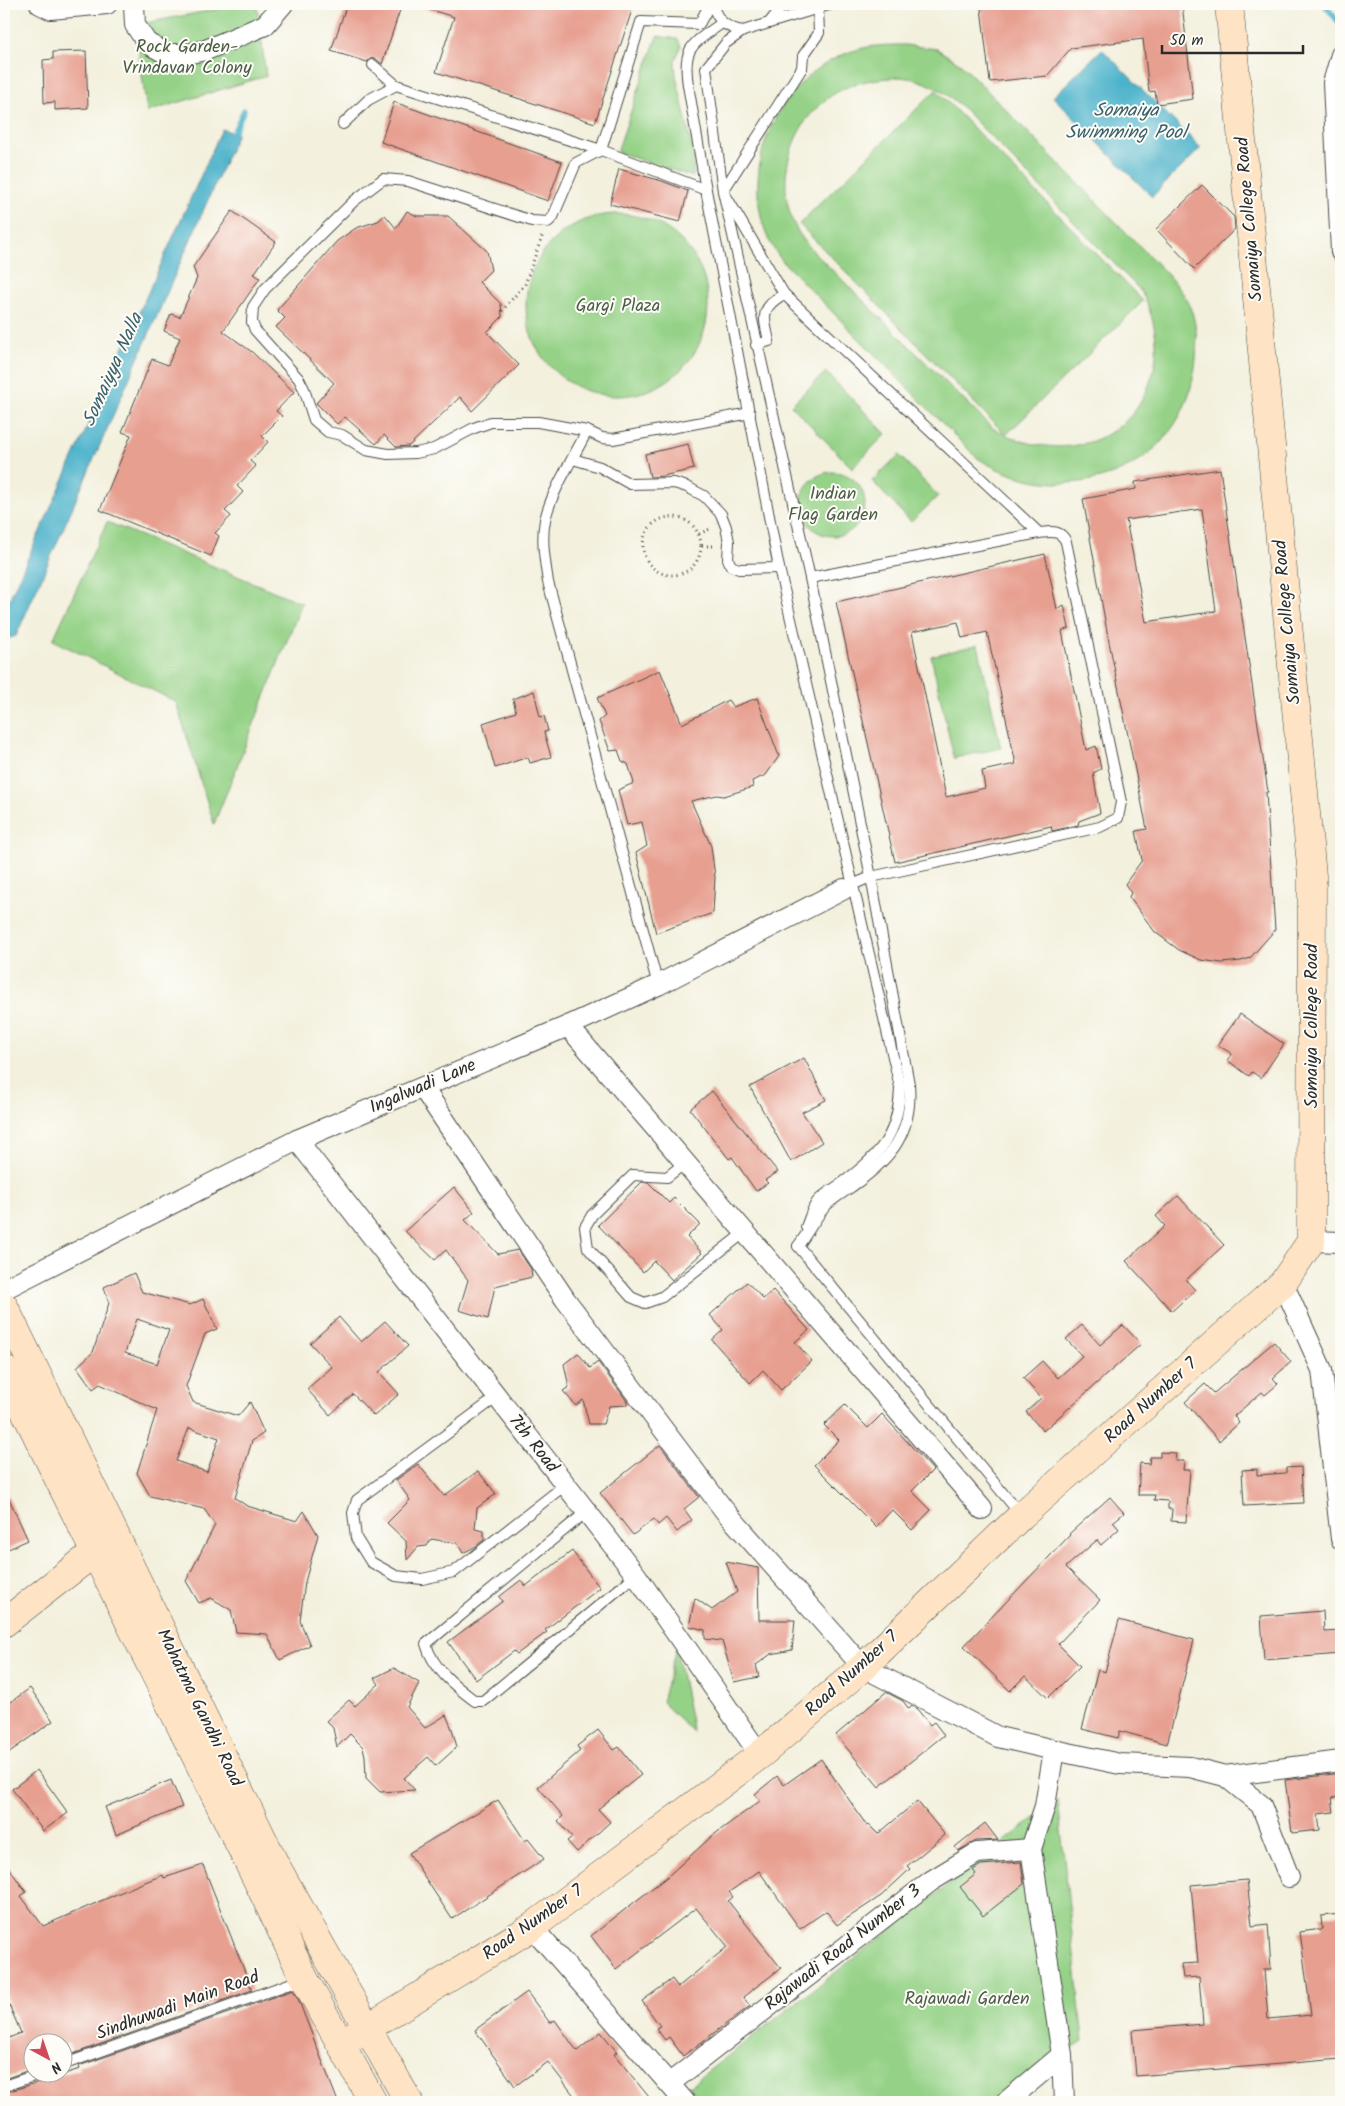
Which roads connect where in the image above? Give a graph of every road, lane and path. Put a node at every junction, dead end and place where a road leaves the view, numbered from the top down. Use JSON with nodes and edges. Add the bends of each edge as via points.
{"nodes":[{"id":1,"x":40,"y":4,"type":"edge"},
{"id":2,"x":107,"y":4,"type":"edge"},
{"id":3,"x":134,"y":4,"type":"edge"},
{"id":4,"x":283,"y":4,"type":"edge"},
{"id":5,"x":711,"y":4,"type":"edge"},
{"id":6,"x":784,"y":4,"type":"edge"},
{"id":7,"x":832,"y":4,"type":"edge"},
{"id":8,"x":1229,"y":4,"type":"edge"},
{"id":9,"x":818,"y":8,"type":"junction"},
{"id":10,"x":722,"y":23,"type":"junction"},
{"id":11,"x":769,"y":23,"type":"junction"},
{"id":12,"x":743,"y":31,"type":"junction"},
{"id":13,"x":1341,"y":55,"type":"edge"},
{"id":14,"x":373,"y":65,"type":"dead end"},
{"id":15,"x":396,"y":86,"type":"junction"},
{"id":16,"x":343,"y":124,"type":"dead end"},
{"id":17,"x":601,"y":150,"type":"junction"},
{"id":18,"x":706,"y":190,"type":"junction"},
{"id":19,"x":722,"y":191,"type":"junction"},
{"id":20,"x":548,"y":222,"type":"junction"},
{"id":21,"x":1341,"y":252,"type":"edge"},
{"id":22,"x":784,"y":294,"type":"junction"},
{"id":23,"x":502,"y":311,"type":"dead end"},
{"id":24,"x":756,"y":345,"type":"junction"},
{"id":25,"x":750,"y":413,"type":"junction"},
{"id":26,"x":586,"y":431,"type":"junction"},
{"id":27,"x":573,"y":459,"type":"junction"},
{"id":28,"x":1039,"y":533,"type":"junction"},
{"id":29,"x":702,"y":546,"type":"joint"},
{"id":30,"x":779,"y":568,"type":"junction"},
{"id":31,"x":810,"y":578,"type":"junction"},
{"id":32,"x":871,"y":877,"type":"junction"},
{"id":33,"x":848,"y":886,"type":"junction"},
{"id":34,"x":658,"y":985,"type":"junction"},
{"id":35,"x":568,"y":1026,"type":"junction"},
{"id":36,"x":423,"y":1088,"type":"junction"},
{"id":37,"x":297,"y":1140,"type":"junction"},
{"id":38,"x":685,"y":1163,"type":"junction"},
{"id":39,"x":745,"y":1232,"type":"junction"},
{"id":40,"x":1312,"y":1241,"type":"junction"},
{"id":41,"x":1341,"y":1242,"type":"edge"},
{"id":42,"x":798,"y":1246,"type":"junction"},
{"id":43,"x":1284,"y":1283,"type":"junction"},
{"id":44,"x":4,"y":1289,"type":"edge"},
{"id":45,"x":4,"y":1306,"type":"edge"},
{"id":46,"x":4,"y":1368,"type":"edge"},
{"id":47,"x":497,"y":1397,"type":"junction"},
{"id":48,"x":565,"y":1485,"type":"junction"},
{"id":49,"x":982,"y":1509,"type":"dead end"},
{"id":50,"x":586,"y":1512,"type":"junction"},
{"id":51,"x":1021,"y":1516,"type":"junction"},
{"id":52,"x":1341,"y":1539,"type":"edge"},
{"id":53,"x":105,"y":1544,"type":"junction"},
{"id":54,"x":636,"y":1575,"type":"junction"},
{"id":55,"x":4,"y":1623,"type":"edge"},
{"id":56,"x":863,"y":1667,"type":"junction"},
{"id":57,"x":1054,"y":1750,"type":"junction"},
{"id":58,"x":760,"y":1755,"type":"junction"},
{"id":59,"x":1341,"y":1761,"type":"edge"},
{"id":60,"x":1225,"y":1776,"type":"junction"},
{"id":61,"x":1031,"y":1849,"type":"junction"},
{"id":62,"x":1289,"y":1877,"type":"dead end"},
{"id":63,"x":532,"y":1927,"type":"junction"},
{"id":64,"x":304,"y":1978,"type":"junction"},
{"id":65,"x":368,"y":2029,"type":"junction"},
{"id":66,"x":341,"y":2044,"type":"junction"},
{"id":67,"x":1062,"y":2055,"type":"junction"},
{"id":68,"x":72,"y":2061,"type":"edge"},
{"id":69,"x":22,"y":2080,"type":"edge"},
{"id":70,"x":670,"y":2083,"type":"junction"},
{"id":71,"x":4,"y":2086,"type":"edge"},
{"id":72,"x":373,"y":2102,"type":"edge"},
{"id":73,"x":409,"y":2102,"type":"edge"},
{"id":74,"x":685,"y":2102,"type":"edge"},
{"id":75,"x":1006,"y":2102,"type":"edge"},
{"id":76,"x":1064,"y":2102,"type":"edge"}],
"edges":[{"from":1,"to":2,"type":"street","via":[[50,8]]},
{"from":3,"to":4,"type":"street","via":[[135,25],[147,43],[167,54],[206,50],[265,25]]},
{"from":5,"to":10,"type":"lane"},
{"from":5,"to":17,"type":"lane","via":[[699,24],[641,22]]},
{"from":6,"to":11,"type":"lane"},
{"from":7,"to":9,"type":"lane"},
{"from":8,"to":40,"type":"street","name":"Somaiya College Road","via":[[1312,876]]},
{"from":9,"to":11,"type":"lane"},
{"from":9,"to":19,"type":"lane","via":[[819,33],[803,56],[802,68]]},
{"from":10,"to":12,"type":"lane"},
{"from":10,"to":18,"type":"lane","via":[[694,43],[687,54],[687,77]]},
{"from":11,"to":12,"type":"lane"},
{"from":12,"to":19,"type":"lane","via":[[726,43],[706,68]]},
{"from":13,"to":21,"type":"street","via":[[1333,83]]},
{"from":14,"to":15,"type":"lane"},
{"from":15,"to":16,"type":"lane","via":[[368,100]]},
{"from":15,"to":17,"type":"lane"},
{"from":17,"to":18,"type":"lane"},
{"from":17,"to":20,"type":"lane","via":[[576,163]]},
{"from":18,"to":25,"type":"lane"},
{"from":19,"to":22,"type":"lane"},
{"from":19,"to":24,"type":"lane"},
{"from":20,"to":23,"type":"path","via":[[524,284]]},
{"from":20,"to":26,"type":"lane","via":[[532,221],[408,181],[383,179],[354,201],[265,289],[253,307],[252,322],[263,341],[299,380],[314,420],[328,432],[366,450],[388,454],[434,449],[491,422],[538,422]]},
{"from":22,"to":24,"type":"lane","via":[[765,312],[769,341]]},
{"from":22,"to":28,"type":"lane"},
{"from":24,"to":31,"type":"lane"},
{"from":25,"to":26,"type":"lane","via":[[613,439]]},
{"from":25,"to":30,"type":"lane"},
{"from":26,"to":27,"type":"lane"},
{"from":27,"to":30,"type":"lane","via":[[600,468],[630,484],[663,482],[697,492],[712,502],[721,514],[729,538],[731,566],[739,569]]},
{"from":27,"to":34,"type":"lane","via":[[546,518],[543,549]]},
{"from":28,"to":31,"type":"lane"},
{"from":28,"to":32,"type":"lane","via":[[1057,532],[1066,542],[1121,802],[1118,818],[1100,827]]},
{"from":29,"to":29,"type":"path","via":[[696,563],[676,575],[664,574],[653,568],[643,547],[648,530],[657,521],[669,517],[681,518],[692,524]]},
{"from":30,"to":33,"type":"lane"},
{"from":31,"to":32,"type":"lane"},
{"from":32,"to":33,"type":"lane"},
{"from":32,"to":42,"type":"lane","via":[[911,1103],[906,1126],[889,1156],[824,1208]]},
{"from":33,"to":34,"type":"street","name":"Ingalwadi Lane"},
{"from":33,"to":42,"type":"lane","via":[[900,1086],[900,1105],[896,1125],[880,1151],[817,1202]]},
{"from":34,"to":35,"type":"street","name":"Ingalwadi Lane"},
{"from":35,"to":36,"type":"street","name":"Ingalwadi Lane"},
{"from":35,"to":38,"type":"street"},
{"from":36,"to":37,"type":"street","name":"Ingalwadi Lane"},
{"from":36,"to":56,"type":"street","via":[[565,1299],[724,1510]]},
{"from":37,"to":44,"type":"street","name":"Ingalwadi Lane"},
{"from":37,"to":47,"type":"street","name":"7th Road"},
{"from":38,"to":39,"type":"street"},
{"from":38,"to":39,"type":"lane","via":[[667,1177],[633,1175],[592,1215],[585,1227],[588,1248],[631,1297],[645,1303],[662,1297]]},
{"from":39,"to":49,"type":"street"},
{"from":40,"to":41,"type":"street"},
{"from":40,"to":43,"type":"street","name":"Road Number 7"},
{"from":42,"to":51,"type":"lane"},
{"from":43,"to":51,"type":"street","name":"Road Number 7"},
{"from":43,"to":52,"type":"street","via":[[1322,1370]]},
{"from":45,"to":53,"type":"street","name":"Mahatma Gandhi Road"},
{"from":46,"to":53,"type":"street","name":"Mahatma Gandhi Road"},
{"from":47,"to":48,"type":"street","name":"7th Road"},
{"from":47,"to":48,"type":"lane","via":[[357,1500],[352,1513],[356,1538],[371,1562],[396,1576],[422,1579],[454,1572]]},
{"from":48,"to":50,"type":"street","name":"7th Road"},
{"from":50,"to":54,"type":"street","name":"7th Road"},
{"from":50,"to":54,"type":"lane","via":[[426,1644],[429,1656],[450,1682],[475,1701],[483,1701]]},
{"from":51,"to":56,"type":"street","name":"Road Number 7"},
{"from":53,"to":55,"type":"street"},
{"from":53,"to":64,"type":"street","name":"Mahatma Gandhi Road"},
{"from":53,"to":65,"type":"street","name":"Mahatma Gandhi Road","via":[[275,1864]]},
{"from":54,"to":58,"type":"street","name":"7th Road"},
{"from":56,"to":57,"type":"street","via":[[998,1737]]},
{"from":56,"to":58,"type":"street","name":"Road Number 7"},
{"from":57,"to":60,"type":"street","via":[[1120,1764],[1190,1767]]},
{"from":57,"to":61,"type":"street","via":[[1044,1806]]},
{"from":58,"to":63,"type":"street","name":"Road Number 7"},
{"from":59,"to":60,"type":"street"},
{"from":60,"to":62,"type":"street","via":[[1261,1805]]},
{"from":61,"to":67,"type":"street"},
{"from":61,"to":70,"type":"street","name":"Rajawadi Road Number 3","via":[[977,1852],[931,1881]]},
{"from":63,"to":65,"type":"street","name":"Road Number 7"},
{"from":63,"to":70,"type":"street"},
{"from":64,"to":66,"type":"street","name":"Mahatma Gandhi Road"},
{"from":64,"to":68,"type":"lane","name":"Sindhuwadi Main Road"},
{"from":65,"to":66,"type":"street","name":"Road Number 7"},
{"from":65,"to":73,"type":"street","name":"Mahatma Gandhi Road"},
{"from":66,"to":72,"type":"street","name":"Mahatma Gandhi Road"},
{"from":67,"to":75,"type":"street"},
{"from":67,"to":76,"type":"street"},
{"from":69,"to":71,"type":"lane"},
{"from":70,"to":74,"type":"street"}]}
